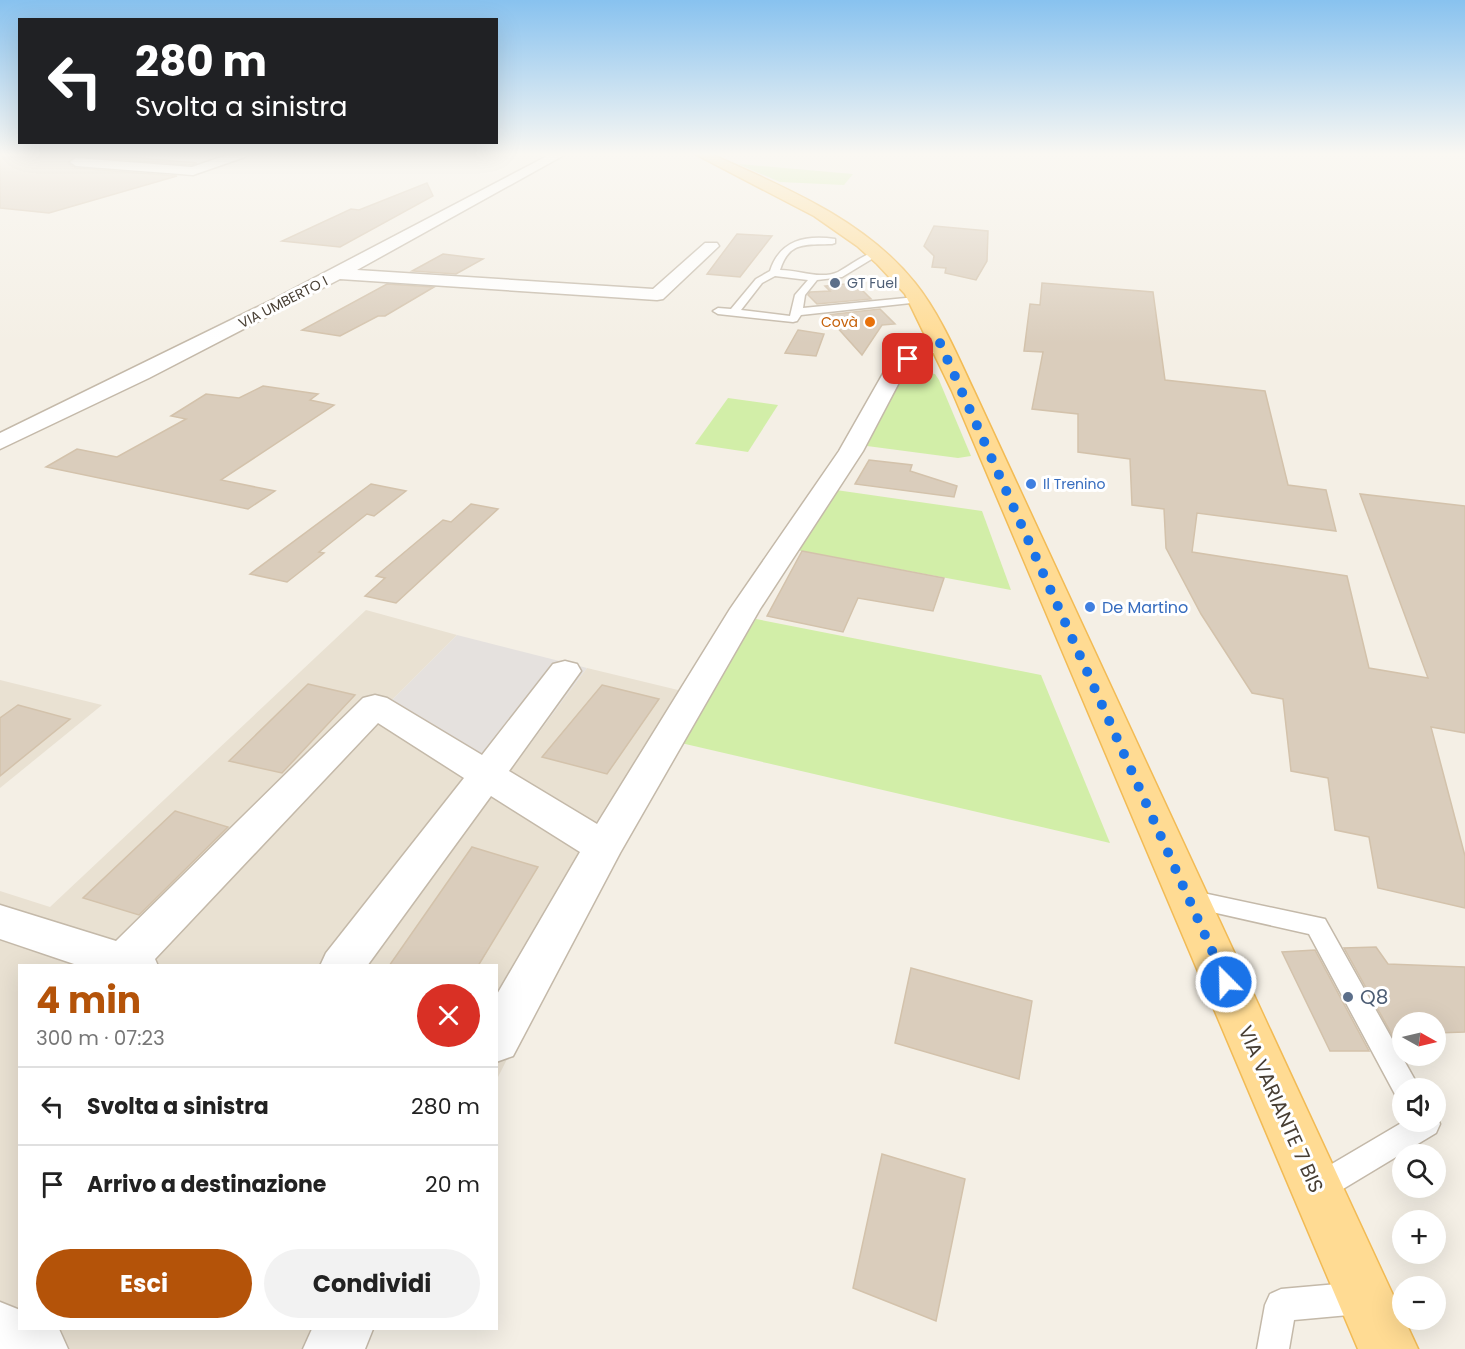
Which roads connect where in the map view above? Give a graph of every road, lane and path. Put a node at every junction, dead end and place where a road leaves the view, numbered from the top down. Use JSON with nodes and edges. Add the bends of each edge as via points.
{"nodes":[{"id":1,"x":444,"y":217,"type":"edge"},
{"id":2,"x":827,"y":217,"type":"edge"},
{"id":3,"x":832,"y":241,"type":"dead end"},
{"id":4,"x":711,"y":246,"type":"dead end"},
{"id":5,"x":876,"y":254,"type":"junction"},
{"id":6,"x":775,"y":271,"type":"junction"},
{"id":7,"x":339,"y":274,"type":"junction"},
{"id":8,"x":814,"y":279,"type":"junction"},
{"id":9,"x":916,"y":300,"type":"junction"},
{"id":10,"x":718,"y":311,"type":"dead end"},
{"id":11,"x":734,"y":313,"type":"junction"},
{"id":12,"x":795,"y":315,"type":"junction"},
{"id":13,"x":820,"y":322,"type":"dead end"},
{"id":14,"x":940,"y":343,"type":"junction"},
{"id":15,"x":0,"y":442,"type":"edge"},
{"id":16,"x":565,"y":672,"type":"dead end"},
{"id":17,"x":488,"y":774,"type":"junction"},
{"id":18,"x":603,"y":847,"type":"junction"},
{"id":19,"x":1189,"y":899,"type":"junction"},
{"id":20,"x":0,"y":922,"type":"edge"},
{"id":21,"x":130,"y":964,"type":"edge"},
{"id":22,"x":344,"y":964,"type":"edge"},
{"id":23,"x":498,"y":1037,"type":"edge"},
{"id":24,"x":1401,"y":1078,"type":"edge"},
{"id":25,"x":1413,"y":1132,"type":"edge"},
{"id":26,"x":1317,"y":1189,"type":"junction"},
{"id":27,"x":1365,"y":1297,"type":"junction"},
{"id":28,"x":343,"y":1330,"type":"edge"},
{"id":29,"x":0,"y":1331,"type":"edge"},
{"id":30,"x":38,"y":1349,"type":"edge"},
{"id":31,"x":333,"y":1349,"type":"edge"},
{"id":32,"x":1273,"y":1349,"type":"edge"},
{"id":33,"x":1388,"y":1349,"type":"edge"}],
"edges":[{"from":1,"to":7,"type":"street","name":"VIA UMBERTO I"},
{"from":2,"to":5,"type":"main road","name":"VIA VARIANTE 7 BIS"},
{"from":3,"to":6,"type":"lane","via":[[793,244],[779,255]]},
{"from":4,"to":7,"type":"street","via":[[657,295]]},
{"from":5,"to":8,"type":"lane","via":[[839,275]]},
{"from":5,"to":9,"type":"main road","name":"VIA VARIANTE 7 BIS"},
{"from":6,"to":8,"type":"lane"},
{"from":6,"to":11,"type":"lane","via":[[762,278]]},
{"from":7,"to":15,"type":"street","name":"VIA UMBERTO I"},
{"from":8,"to":12,"type":"lane","via":[[800,295]]},
{"from":9,"to":12,"type":"lane"},
{"from":9,"to":14,"type":"main road","name":"VIA VARIANTE 7 BIS"},
{"from":10,"to":11,"type":"lane"},
{"from":11,"to":12,"type":"lane"},
{"from":12,"to":13,"type":"lane"},
{"from":14,"to":18,"type":"street","via":[[896,367],[851,451],[745,609]]},
{"from":14,"to":19,"type":"main road","name":"VIA VARIANTE 7 BIS"},
{"from":16,"to":17,"type":"street"},
{"from":17,"to":18,"type":"street"},
{"from":17,"to":21,"type":"street","via":[[375,706]]},
{"from":17,"to":22,"type":"street"},
{"from":18,"to":23,"type":"street"},
{"from":19,"to":24,"type":"lane","via":[[1317,926]]},
{"from":19,"to":26,"type":"main road","name":"VIA VARIANTE 7 BIS"},
{"from":20,"to":21,"type":"street"},
{"from":25,"to":26,"type":"lane"},
{"from":26,"to":27,"type":"main road","name":"VIA VARIANTE 7 BIS"},
{"from":27,"to":32,"type":"lane","via":[[1281,1305]]},
{"from":27,"to":33,"type":"main road","name":"VIA VARIANTE 7 BIS"},
{"from":28,"to":31,"type":"street"},
{"from":29,"to":30,"type":"street"}]}
